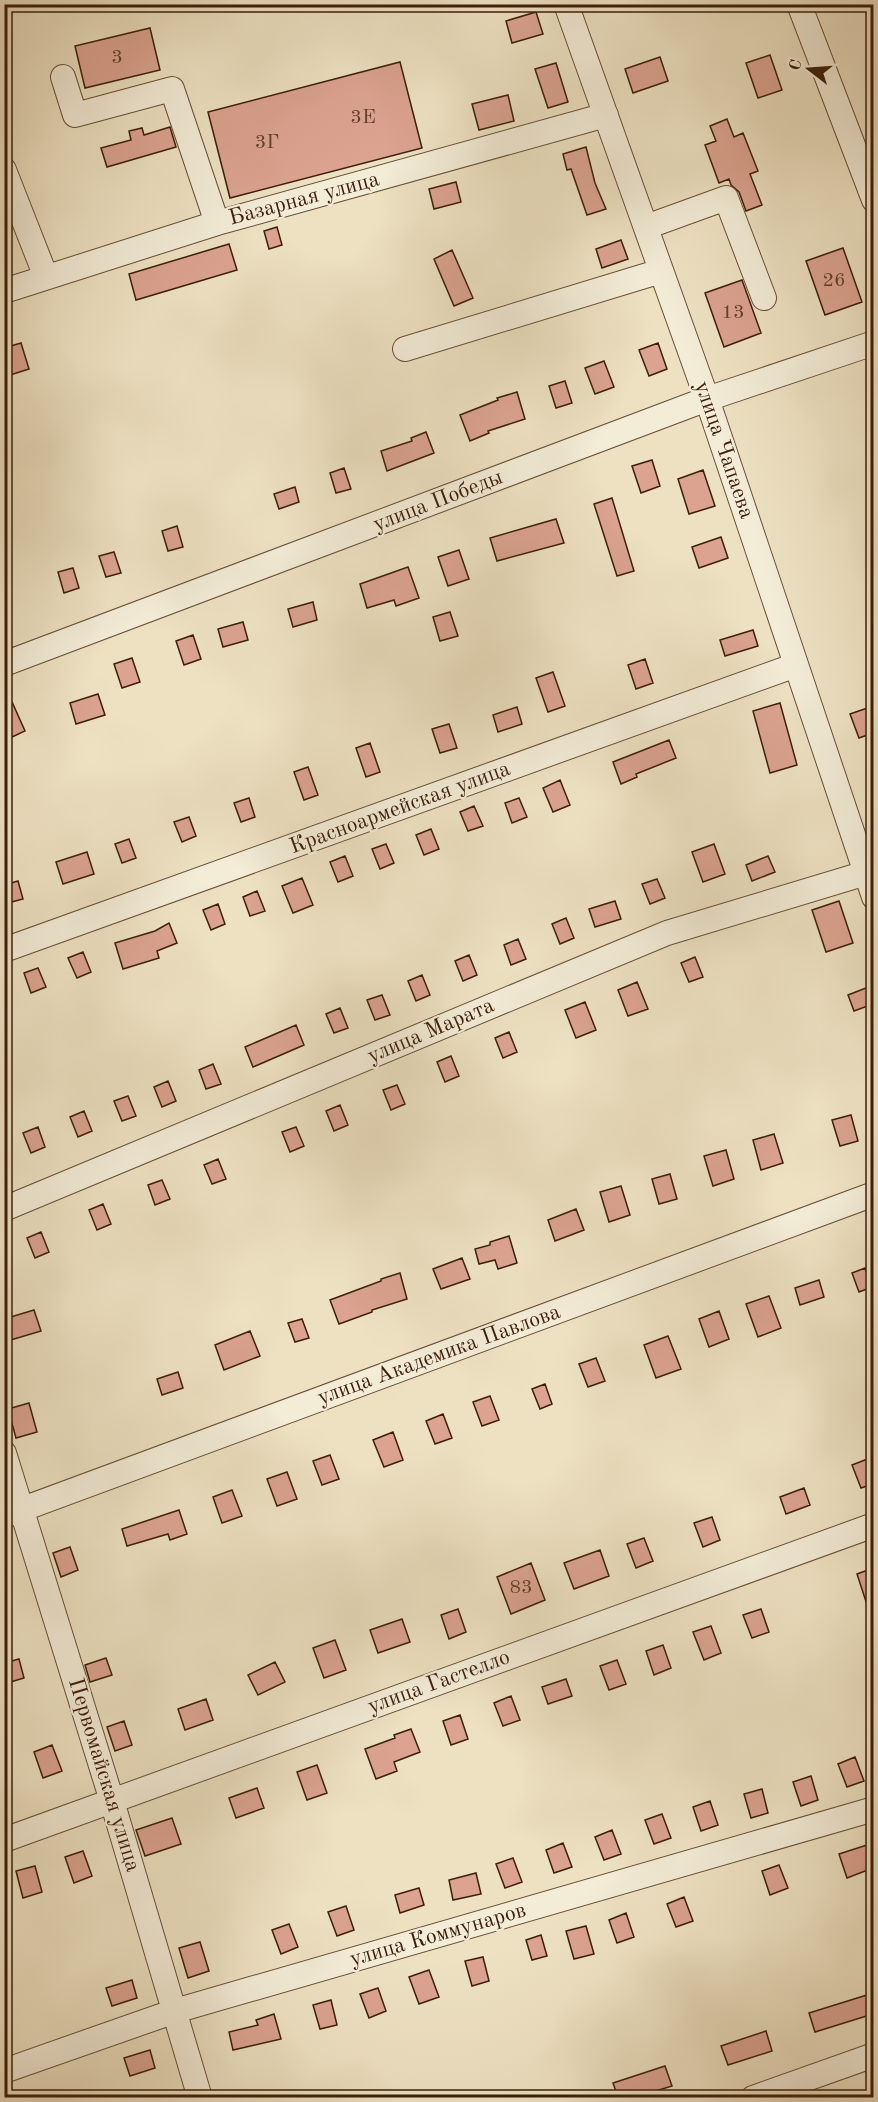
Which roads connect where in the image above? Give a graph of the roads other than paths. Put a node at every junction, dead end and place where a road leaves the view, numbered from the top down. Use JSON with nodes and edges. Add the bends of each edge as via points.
{"nodes":[{"id":1,"x":566,"y":4,"type":"edge"},
{"id":2,"x":799,"y":4,"type":"edge"},
{"id":3,"x":63,"y":77,"type":"dead end"},
{"id":4,"x":606,"y":115,"type":"junction"},
{"id":5,"x":4,"y":170,"type":"edge"},
{"id":6,"x":873,"y":200,"type":"edge"},
{"id":7,"x":217,"y":223,"type":"junction"},
{"id":8,"x":646,"y":227,"type":"junction"},
{"id":9,"x":661,"y":271,"type":"junction"},
{"id":10,"x":46,"y":277,"type":"junction"},
{"id":11,"x":4,"y":291,"type":"edge"},
{"id":12,"x":764,"y":298,"type":"dead end"},
{"id":13,"x":873,"y":343,"type":"edge"},
{"id":14,"x":405,"y":349,"type":"dead end"},
{"id":15,"x":707,"y":399,"type":"junction"},
{"id":16,"x":4,"y":664,"type":"edge"},
{"id":17,"x":796,"y":666,"type":"junction"},
{"id":18,"x":866,"y":873,"type":"junction"},
{"id":19,"x":873,"y":897,"type":"edge"},
{"id":20,"x":4,"y":950,"type":"edge"},
{"id":21,"x":873,"y":1194,"type":"edge"},
{"id":22,"x":4,"y":1209,"type":"edge"},
{"id":23,"x":4,"y":1453,"type":"edge"},
{"id":24,"x":13,"y":1513,"type":"edge"},
{"id":25,"x":873,"y":1525,"type":"edge"},
{"id":26,"x":112,"y":1801,"type":"junction"},
{"id":27,"x":873,"y":1809,"type":"edge"},
{"id":28,"x":4,"y":1840,"type":"edge"},
{"id":29,"x":175,"y":2012,"type":"junction"},
{"id":30,"x":873,"y":2055,"type":"edge"},
{"id":31,"x":4,"y":2071,"type":"edge"},
{"id":32,"x":200,"y":2097,"type":"edge"},
{"id":33,"x":753,"y":2097,"type":"edge"}],
"edges":[{"from":1,"to":4,"type":"street","name":"улица Чапаева"},
{"from":2,"to":6,"type":"street"},
{"from":3,"to":7,"type":"street","via":[[75,116],[172,88]]},
{"from":4,"to":7,"type":"street","name":"Базарная улица"},
{"from":4,"to":8,"type":"street","name":"улица Чапаева"},
{"from":5,"to":10,"type":"street"},
{"from":7,"to":10,"type":"street","name":"Базарная улица"},
{"from":8,"to":9,"type":"street","name":"улица Чапаева"},
{"from":8,"to":12,"type":"street","via":[[726,198]]},
{"from":9,"to":14,"type":"street"},
{"from":9,"to":15,"type":"street","name":"улица Чапаева"},
{"from":10,"to":11,"type":"street","name":"Базарная улица"},
{"from":13,"to":15,"type":"street","name":"улица Победы"},
{"from":15,"to":16,"type":"street","name":"улица Победы"},
{"from":15,"to":17,"type":"street","name":"улица Чапаева"},
{"from":17,"to":18,"type":"street","name":"улица Чапаева"},
{"from":17,"to":20,"type":"street","name":"Красноармейская улица"},
{"from":18,"to":19,"type":"street","name":"улица Чапаева"},
{"from":18,"to":22,"type":"street","name":"улица Марата","via":[[667,933]]},
{"from":21,"to":24,"type":"street","name":"улица Академика Павлова"},
{"from":23,"to":24,"type":"street","name":"Первомайская улица"},
{"from":24,"to":26,"type":"street","name":"Первомайская улица"},
{"from":25,"to":26,"type":"street","name":"улица Гастелло"},
{"from":26,"to":28,"type":"street","name":"улица Гастелло"},
{"from":26,"to":29,"type":"street","name":"Первомайская улица"},
{"from":27,"to":29,"type":"street","name":"улица Коммунаров"},
{"from":29,"to":31,"type":"street","name":"улица Коммунаров"},
{"from":29,"to":32,"type":"street","name":"Первомайская улица"},
{"from":30,"to":33,"type":"street"}]}
